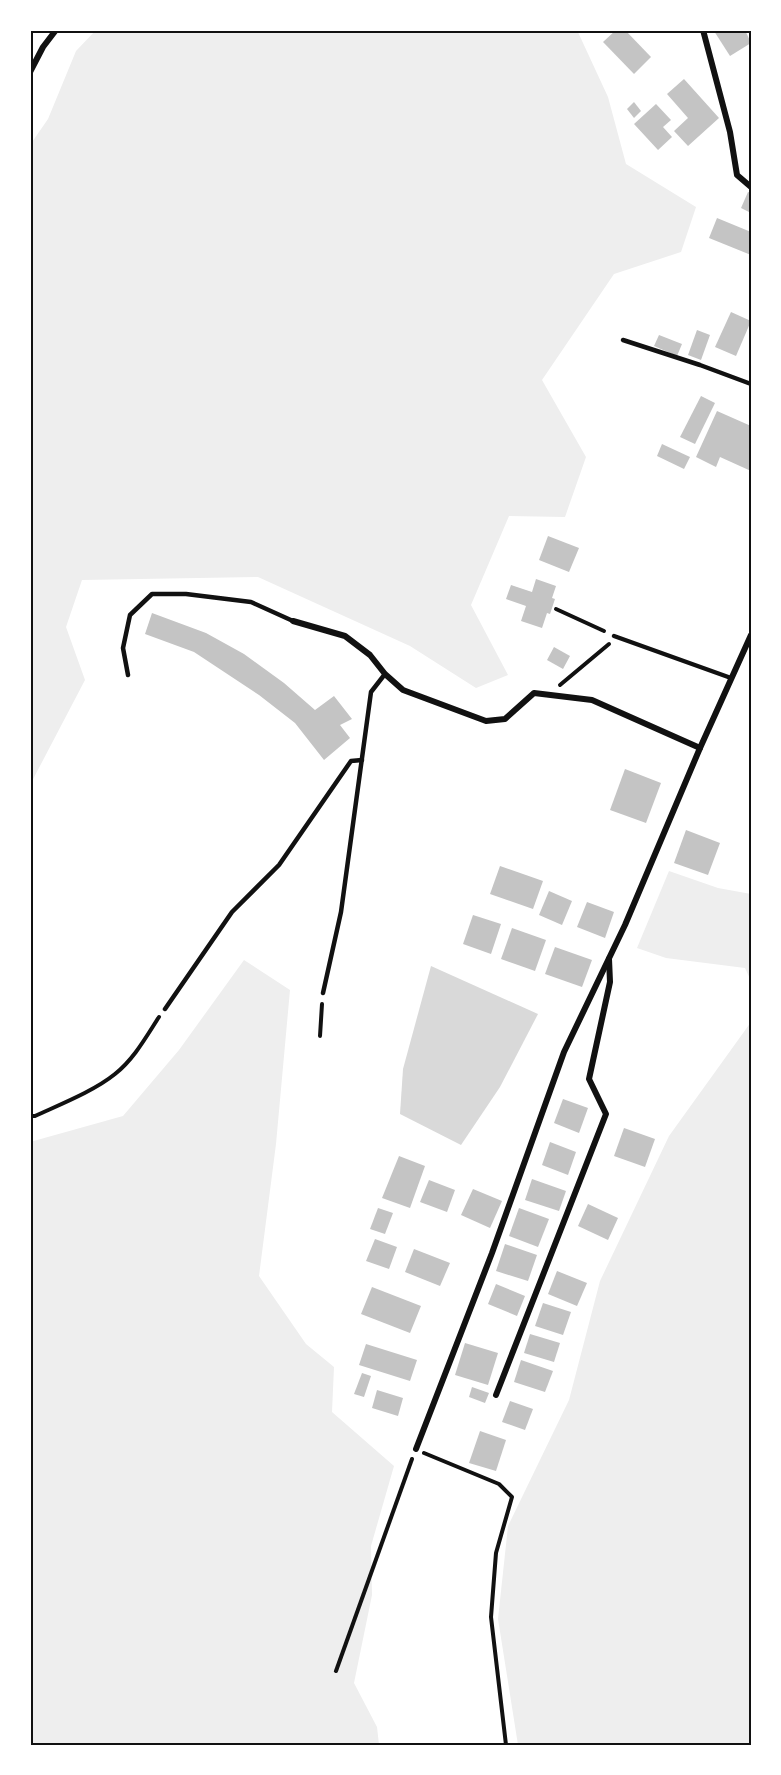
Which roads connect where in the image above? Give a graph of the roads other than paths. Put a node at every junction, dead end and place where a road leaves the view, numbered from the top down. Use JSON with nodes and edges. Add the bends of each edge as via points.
{"nodes":[{"id":1,"x":56,"y":30,"type":"edge"},
{"id":2,"x":703,"y":30,"type":"edge"},
{"id":3,"x":30,"y":72,"type":"edge"},
{"id":4,"x":751,"y":187,"type":"edge"},
{"id":5,"x":623,"y":339,"type":"dead end"},
{"id":6,"x":751,"y":384,"type":"edge"},
{"id":7,"x":293,"y":621,"type":"joint"},
{"id":8,"x":751,"y":635,"type":"edge"},
{"id":9,"x":614,"y":636,"type":"road end"},
{"id":10,"x":385,"y":674,"type":"junction"},
{"id":11,"x":128,"y":675,"type":"dead end"},
{"id":12,"x":731,"y":678,"type":"junction"},
{"id":13,"x":700,"y":748,"type":"junction"},
{"id":14,"x":362,"y":760,"type":"junction"},
{"id":15,"x":609,"y":958,"type":"junction"},
{"id":16,"x":323,"y":993,"type":"road end"},
{"id":17,"x":165,"y":1009,"type":"road end"},
{"id":18,"x":496,"y":1395,"type":"dead end"},
{"id":19,"x":416,"y":1449,"type":"road end"}],
"edges":[{"from":1,"to":3,"type":"street"},
{"from":2,"to":4,"type":"street","via":[[730,132],[737,175]]},
{"from":5,"to":6,"type":"lane"},
{"from":7,"to":10,"type":"street","via":[[345,636]]},
{"from":7,"to":11,"type":"lane","via":[[251,602],[152,594],[130,615],[123,648]]},
{"from":8,"to":12,"type":"street"},
{"from":9,"to":12,"type":"lane"},
{"from":10,"to":13,"type":"street","via":[[402,690],[486,722],[505,719],[534,693],[592,700]]},
{"from":10,"to":14,"type":"lane","via":[[371,692]]},
{"from":12,"to":13,"type":"street"},
{"from":13,"to":15,"type":"street"},
{"from":14,"to":16,"type":"lane","via":[[341,912]]},
{"from":14,"to":17,"type":"lane","via":[[351,761],[279,865],[232,912]]},
{"from":15,"to":18,"type":"street","via":[[610,982],[589,1079],[606,1114]]},
{"from":15,"to":19,"type":"street","via":[[564,1052]]}]}
